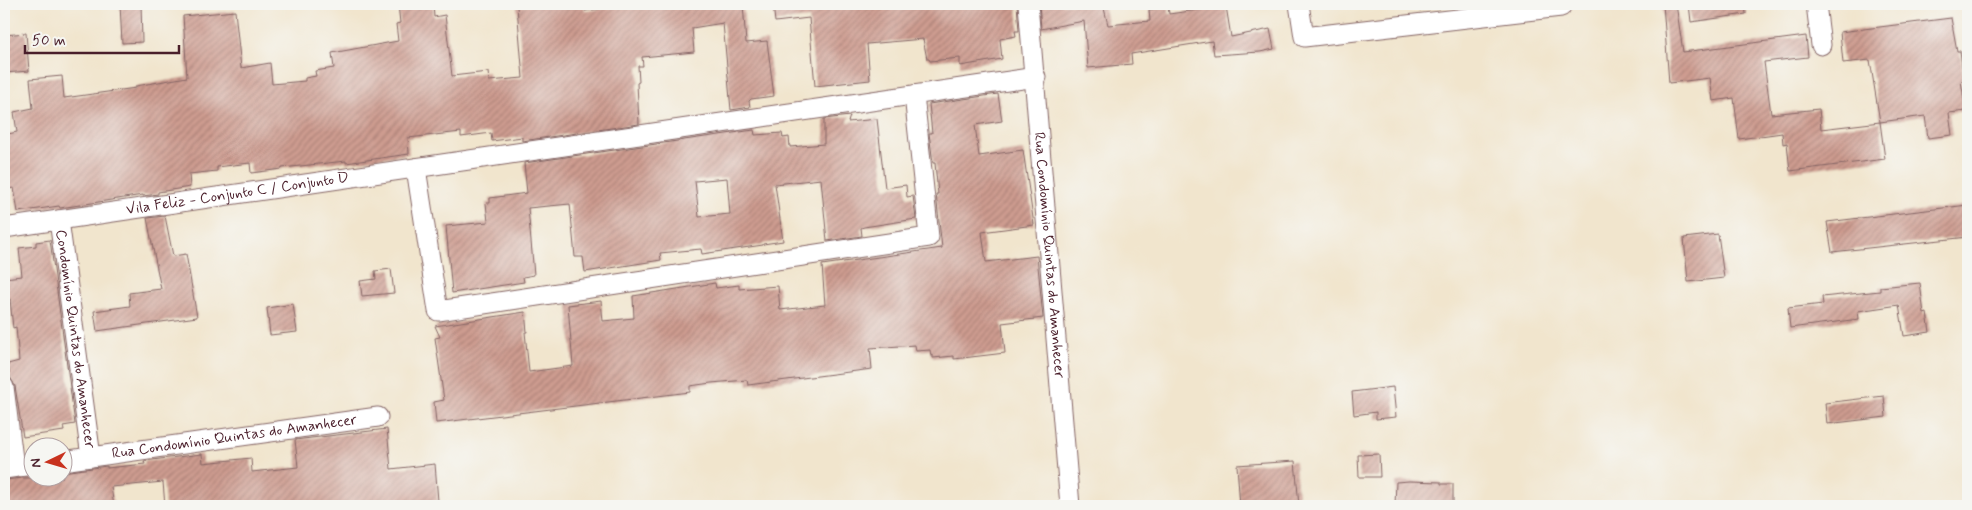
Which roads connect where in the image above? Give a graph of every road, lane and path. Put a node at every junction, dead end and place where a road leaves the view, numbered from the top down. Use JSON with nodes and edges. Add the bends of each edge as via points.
{"nodes":[{"id":1,"x":1028,"y":4,"type":"edge"},
{"id":2,"x":1299,"y":4,"type":"edge"},
{"id":3,"x":1816,"y":4,"type":"edge"},
{"id":4,"x":1560,"y":5,"type":"edge"},
{"id":5,"x":1821,"y":45,"type":"dead end"},
{"id":6,"x":1036,"y":77,"type":"junction"},
{"id":7,"x":914,"y":95,"type":"junction"},
{"id":8,"x":416,"y":168,"type":"junction"},
{"id":9,"x":59,"y":220,"type":"junction"},
{"id":10,"x":4,"y":228,"type":"edge"},
{"id":11,"x":4,"y":387,"type":"edge"},
{"id":12,"x":378,"y":417,"type":"dead end"},
{"id":13,"x":91,"y":457,"type":"junction"},
{"id":14,"x":72,"y":460,"type":"edge"},
{"id":15,"x":22,"y":466,"type":"edge"},
{"id":16,"x":9,"y":468,"type":"edge"},
{"id":17,"x":1070,"y":506,"type":"edge"}],
"edges":[{"from":1,"to":6,"type":"street","name":"Rua Condomínio Quintas do Amanhecer"},
{"from":2,"to":4,"type":"street","via":[[1304,37]]},
{"from":3,"to":5,"type":"street"},
{"from":6,"to":7,"type":"street","name":"Vila Feliz - Conjunto C / Conjunto D"},
{"from":6,"to":17,"type":"street","name":"Rua Condomínio Quintas do Amanhecer"},
{"from":7,"to":8,"type":"street","name":"Vila Feliz - Conjunto C / Conjunto D"},
{"from":7,"to":8,"type":"street","via":[[929,237],[438,311]]},
{"from":8,"to":9,"type":"street","name":"Vila Feliz - Conjunto C / Conjunto D"},
{"from":9,"to":10,"type":"street","name":"Vila Feliz - Conjunto C / Conjunto D"},
{"from":9,"to":13,"type":"street","name":"Condomínio Quintas do Amanhecer"},
{"from":11,"to":16,"type":"street"},
{"from":12,"to":13,"type":"street","name":"Rua Condomínio Quintas do Amanhecer"},
{"from":13,"to":14,"type":"street","name":"Rua Condomínio Quintas do Amanhecer"},
{"from":15,"to":16,"type":"street"}]}
